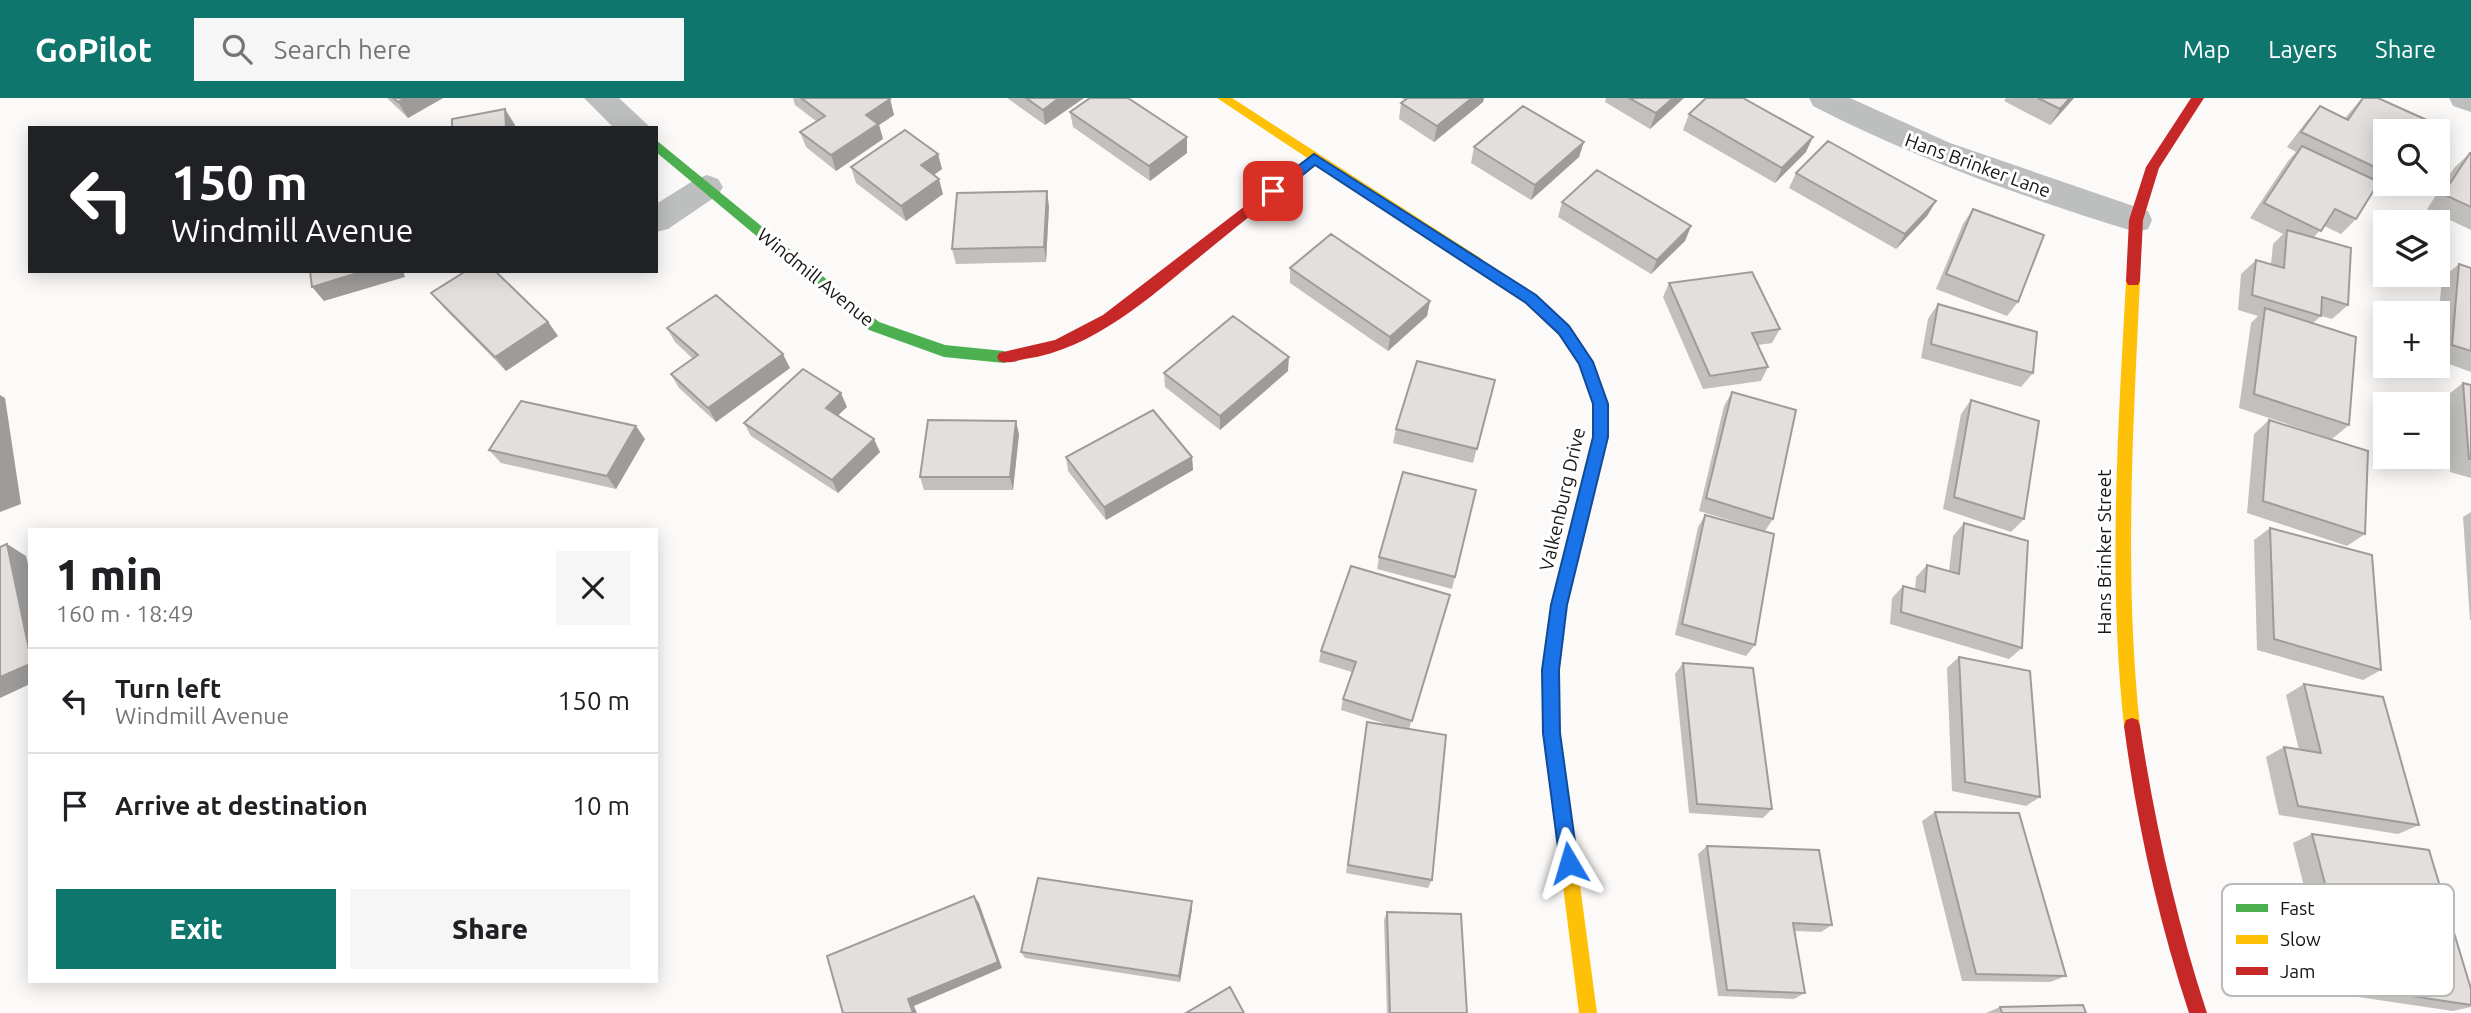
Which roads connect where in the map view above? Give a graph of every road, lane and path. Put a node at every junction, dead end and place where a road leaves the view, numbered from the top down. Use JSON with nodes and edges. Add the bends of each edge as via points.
{"nodes":[{"id":1,"x":599,"y":98,"type":"edge"},
{"id":2,"x":1223,"y":98,"type":"edge"},
{"id":3,"x":1824,"y":98,"type":"edge"},
{"id":4,"x":2198,"y":98,"type":"edge"},
{"id":5,"x":2464,"y":98,"type":"edge"},
{"id":6,"x":2471,"y":101,"type":"edge"},
{"id":7,"x":633,"y":126,"type":"edge"},
{"id":8,"x":658,"y":147,"type":"edge"},
{"id":9,"x":1314,"y":158,"type":"junction"},
{"id":10,"x":707,"y":187,"type":"junction"},
{"id":11,"x":658,"y":219,"type":"edge"},
{"id":12,"x":2136,"y":220,"type":"junction"},
{"id":13,"x":1588,"y":1013,"type":"edge"},
{"id":14,"x":2198,"y":1013,"type":"edge"}],
"edges":[{"from":1,"to":7,"type":"street"},
{"from":2,"to":9,"type":"street","name":"Valkenburg Drive"},
{"from":3,"to":12,"type":"street","name":"Hans Brinker Lane","via":[[1912,142]]},
{"from":4,"to":12,"type":"street","name":"Hans Brinker Street","via":[[2153,167]]},
{"from":5,"to":6,"type":"street"},
{"from":8,"to":10,"type":"street","name":"Windmill Avenue"},
{"from":9,"to":10,"type":"street","name":"Windmill Avenue","via":[[1108,322],[1063,344],[1017,356],[952,353],[916,345],[874,326]]},
{"from":9,"to":13,"type":"street","name":"Valkenburg Drive","via":[[1531,299],[1564,330],[1586,362],[1601,404],[1600,437],[1559,605],[1551,670],[1552,733]]},
{"from":10,"to":11,"type":"street"},
{"from":12,"to":14,"type":"street","name":"Hans Brinker Street","via":[[2124,476],[2125,676],[2153,863]]}]}
